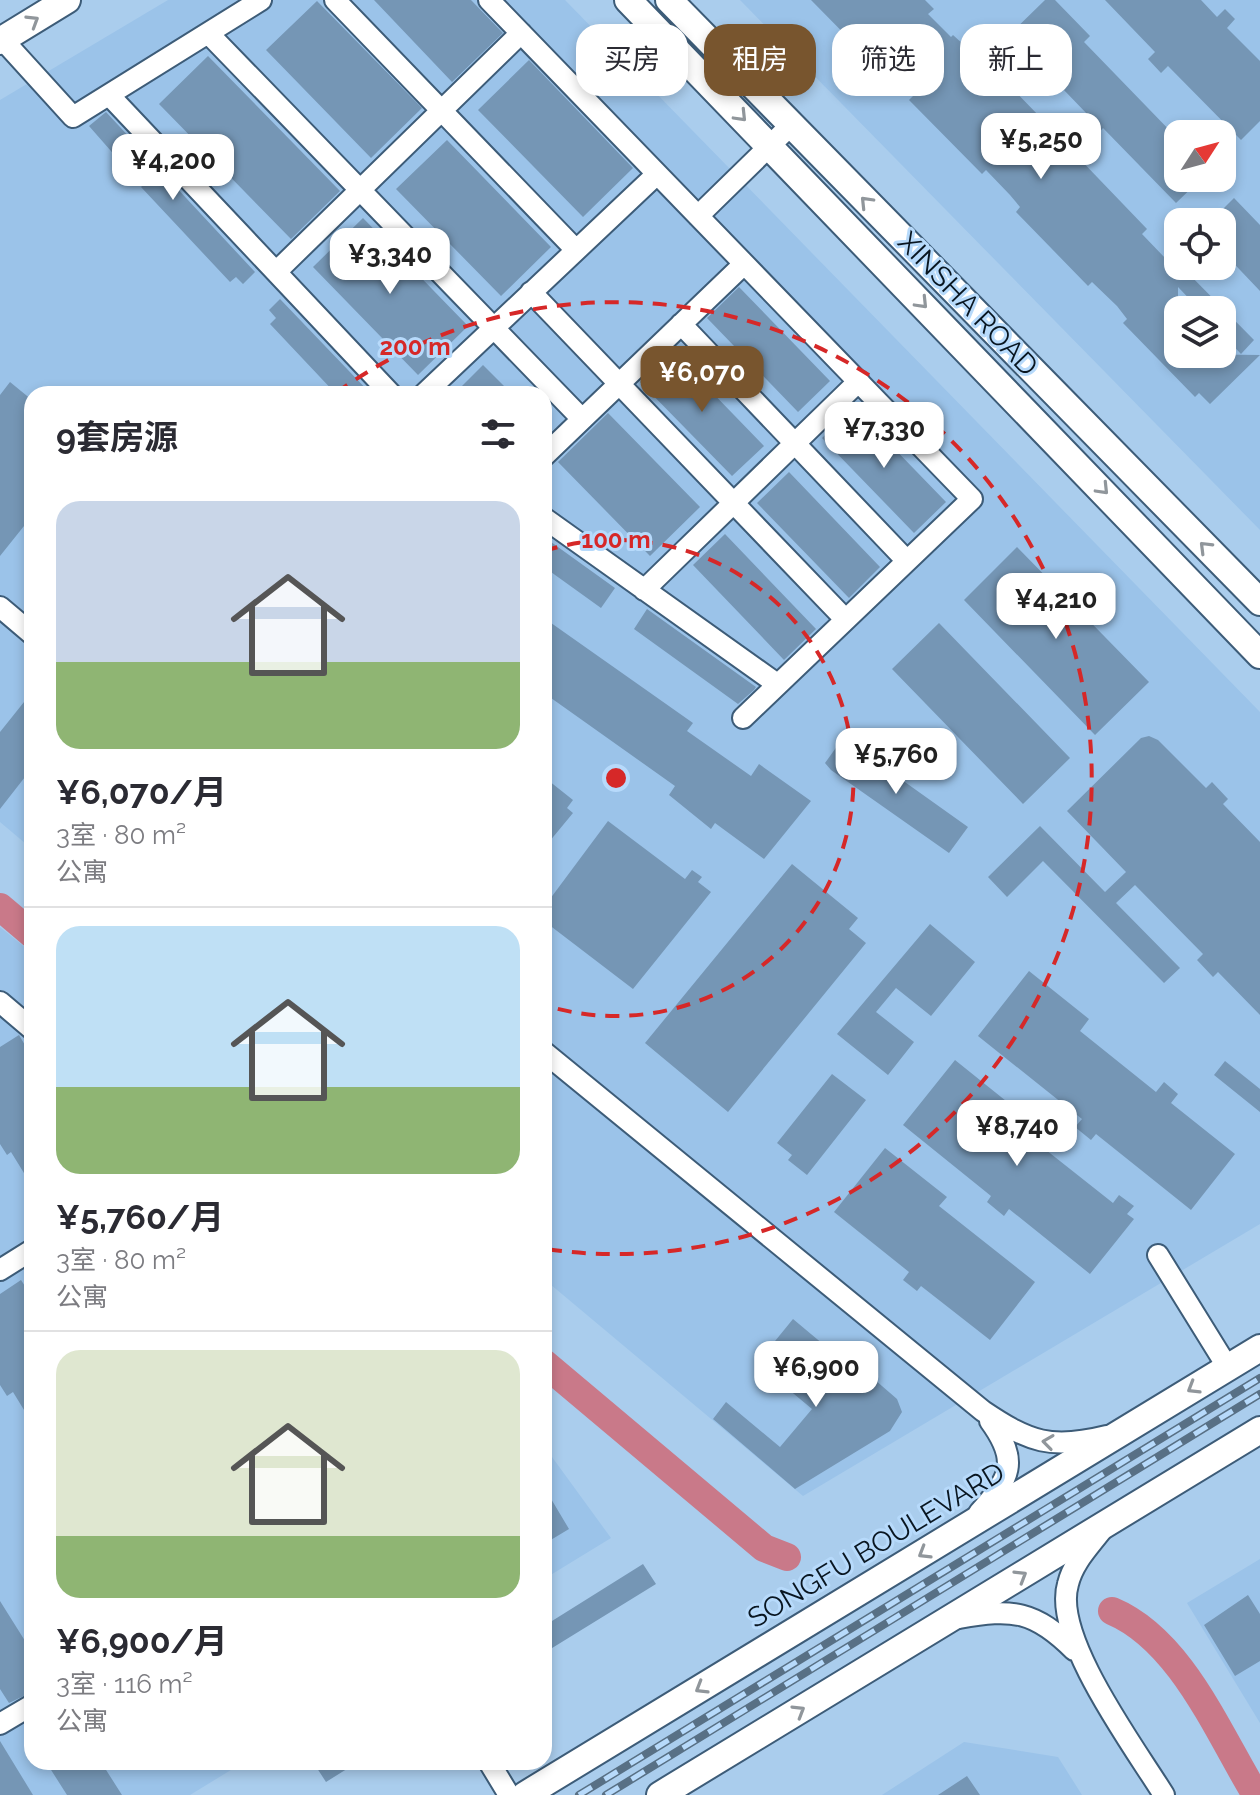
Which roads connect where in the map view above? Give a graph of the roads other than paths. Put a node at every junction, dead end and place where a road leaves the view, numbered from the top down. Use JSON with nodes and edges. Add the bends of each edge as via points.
{"nodes":[{"id":1,"x":67,"y":0,"type":"edge"},
{"id":2,"x":261,"y":0,"type":"edge"},
{"id":3,"x":335,"y":0,"type":"edge"},
{"id":4,"x":489,"y":0,"type":"edge"},
{"id":5,"x":628,"y":0,"type":"edge"},
{"id":6,"x":669,"y":0,"type":"edge"},
{"id":7,"x":208,"y":33,"type":"junction"},
{"id":8,"x":521,"y":33,"type":"junction"},
{"id":9,"x":1,"y":40,"type":"edge"},
{"id":10,"x":109,"y":95,"type":"junction"},
{"id":11,"x":442,"y":111,"type":"junction"},
{"id":12,"x":791,"y":125,"type":"junction"},
{"id":13,"x":770,"y":146,"type":"junction"},
{"id":14,"x":657,"y":174,"type":"junction"},
{"id":15,"x":360,"y":190,"type":"junction"},
{"id":16,"x":698,"y":216,"type":"junction"},
{"id":17,"x":576,"y":250,"type":"junction"},
{"id":18,"x":744,"y":264,"type":"junction"},
{"id":19,"x":276,"y":272,"type":"junction"},
{"id":20,"x":531,"y":292,"type":"junction"},
{"id":21,"x":681,"y":324,"type":"junction"},
{"id":22,"x":494,"y":328,"type":"junction"},
{"id":23,"x":859,"y":381,"type":"junction"},
{"id":24,"x":619,"y":384,"type":"junction"},
{"id":25,"x":383,"y":386,"type":"edge"},
{"id":26,"x":432,"y":386,"type":"edge"},
{"id":27,"x":550,"y":386,"type":"edge"},
{"id":28,"x":552,"y":388,"type":"edge"},
{"id":29,"x":582,"y":419,"type":"junction"},
{"id":30,"x":795,"y":443,"type":"junction"},
{"id":31,"x":552,"y":448,"type":"edge"},
{"id":32,"x":733,"y":503,"type":"junction"},
{"id":33,"x":552,"y":524,"type":"edge"},
{"id":34,"x":907,"y":561,"type":"junction"},
{"id":35,"x":644,"y":590,"type":"junction"},
{"id":36,"x":1260,"y":602,"type":"edge"},
{"id":37,"x":0,"y":607,"type":"edge"},
{"id":38,"x":845,"y":619,"type":"junction"},
{"id":39,"x":24,"y":627,"type":"edge"},
{"id":40,"x":1260,"y":655,"type":"edge"},
{"id":41,"x":777,"y":684,"type":"junction"},
{"id":42,"x":743,"y":718,"type":"dead end"},
{"id":43,"x":4,"y":1010,"type":"edge"},
{"id":44,"x":24,"y":1024,"type":"edge"},
{"id":45,"x":552,"y":1059,"type":"edge"},
{"id":46,"x":24,"y":1255,"type":"edge"},
{"id":47,"x":1158,"y":1255,"type":"dead end"},
{"id":48,"x":0,"y":1270,"type":"edge"},
{"id":49,"x":1260,"y":1348,"type":"edge"},
{"id":50,"x":1228,"y":1368,"type":"junction"},
{"id":51,"x":983,"y":1411,"type":"junction"},
{"id":52,"x":1260,"y":1430,"type":"edge"},
{"id":53,"x":1119,"y":1433,"type":"junction"},
{"id":54,"x":968,"y":1526,"type":"junction"},
{"id":55,"x":1104,"y":1527,"type":"junction"},
{"id":56,"x":949,"y":1620,"type":"junction"},
{"id":57,"x":1080,"y":1656,"type":"junction"},
{"id":58,"x":24,"y":1710,"type":"edge"},
{"id":59,"x":0,"y":1724,"type":"edge"},
{"id":60,"x":494,"y":1770,"type":"edge"},
{"id":61,"x":509,"y":1795,"type":"edge"},
{"id":62,"x":525,"y":1795,"type":"edge"},
{"id":63,"x":660,"y":1795,"type":"edge"},
{"id":64,"x":1164,"y":1795,"type":"edge"}],
"edges":[{"from":9,"to":1,"type":"main road","one_way":true},
{"from":2,"to":7,"type":"street"},
{"from":3,"to":11,"type":"street"},
{"from":4,"to":8,"type":"street"},
{"from":5,"to":13,"type":"main road","name":"XINSHA ROAD","one_way":true},
{"from":6,"to":12,"type":"main road","name":"XINSHA ROAD"},
{"from":7,"to":10,"type":"street"},
{"from":7,"to":15,"type":"street"},
{"from":8,"to":11,"type":"street"},
{"from":8,"to":14,"type":"street"},
{"from":9,"to":10,"type":"street","via":[[73,117]]},
{"from":10,"to":19,"type":"street"},
{"from":11,"to":15,"type":"street"},
{"from":11,"to":17,"type":"street"},
{"from":12,"to":13,"type":"street"},
{"from":36,"to":12,"type":"main road","name":"XINSHA ROAD","one_way":true},
{"from":13,"to":16,"type":"street"},
{"from":13,"to":40,"type":"main road","name":"XINSHA ROAD","one_way":true},
{"from":14,"to":16,"type":"street"},
{"from":14,"to":17,"type":"street"},
{"from":15,"to":19,"type":"street"},
{"from":15,"to":22,"type":"street"},
{"from":16,"to":18,"type":"street"},
{"from":17,"to":20,"type":"street"},
{"from":18,"to":21,"type":"street"},
{"from":18,"to":23,"type":"street"},
{"from":19,"to":25,"type":"street"},
{"from":20,"to":22,"type":"street"},
{"from":20,"to":24,"type":"street"},
{"from":21,"to":24,"type":"street"},
{"from":21,"to":30,"type":"street"},
{"from":22,"to":26,"type":"street"},
{"from":22,"to":27,"type":"street"},
{"from":23,"to":30,"type":"street"},
{"from":23,"to":34,"type":"street","via":[[972,499]]},
{"from":24,"to":29,"type":"street"},
{"from":24,"to":32,"type":"street"},
{"from":28,"to":29,"type":"street"},
{"from":29,"to":31,"type":"street"},
{"from":30,"to":32,"type":"street"},
{"from":30,"to":34,"type":"street"},
{"from":32,"to":35,"type":"street"},
{"from":32,"to":38,"type":"street"},
{"from":33,"to":35,"type":"street"},
{"from":34,"to":38,"type":"street"},
{"from":35,"to":41,"type":"street"},
{"from":37,"to":39,"type":"street"},
{"from":38,"to":41,"type":"street"},
{"from":41,"to":42,"type":"street"},
{"from":43,"to":44,"type":"street"},
{"from":45,"to":51,"type":"street"},
{"from":46,"to":48,"type":"street"},
{"from":47,"to":50,"type":"street"},
{"from":49,"to":50,"type":"main road","name":"SONGFU BOULEVARD"},
{"from":50,"to":53,"type":"main road","name":"SONGFU BOULEVARD","one_way":true},
{"from":53,"to":51,"type":"street","one_way":true,"via":[[1082,1442],[1038,1442]]},
{"from":51,"to":54,"type":"street","via":[[1003,1438],[1009,1468],[997,1493]]},
{"from":52,"to":55,"type":"main road"},
{"from":53,"to":54,"type":"main road","name":"SONGFU BOULEVARD"},
{"from":54,"to":62,"type":"main road","name":"SONGFU BOULEVARD","one_way":true},
{"from":56,"to":55,"type":"main road","one_way":true},
{"from":55,"to":57,"type":"street","via":[[1067,1584],[1066,1619]]},
{"from":56,"to":57,"type":"street","via":[[1013,1611],[1052,1628]]},
{"from":63,"to":56,"type":"main road","one_way":true},
{"from":57,"to":64,"type":"street"},
{"from":58,"to":59,"type":"street"},
{"from":60,"to":61,"type":"street"}]}
